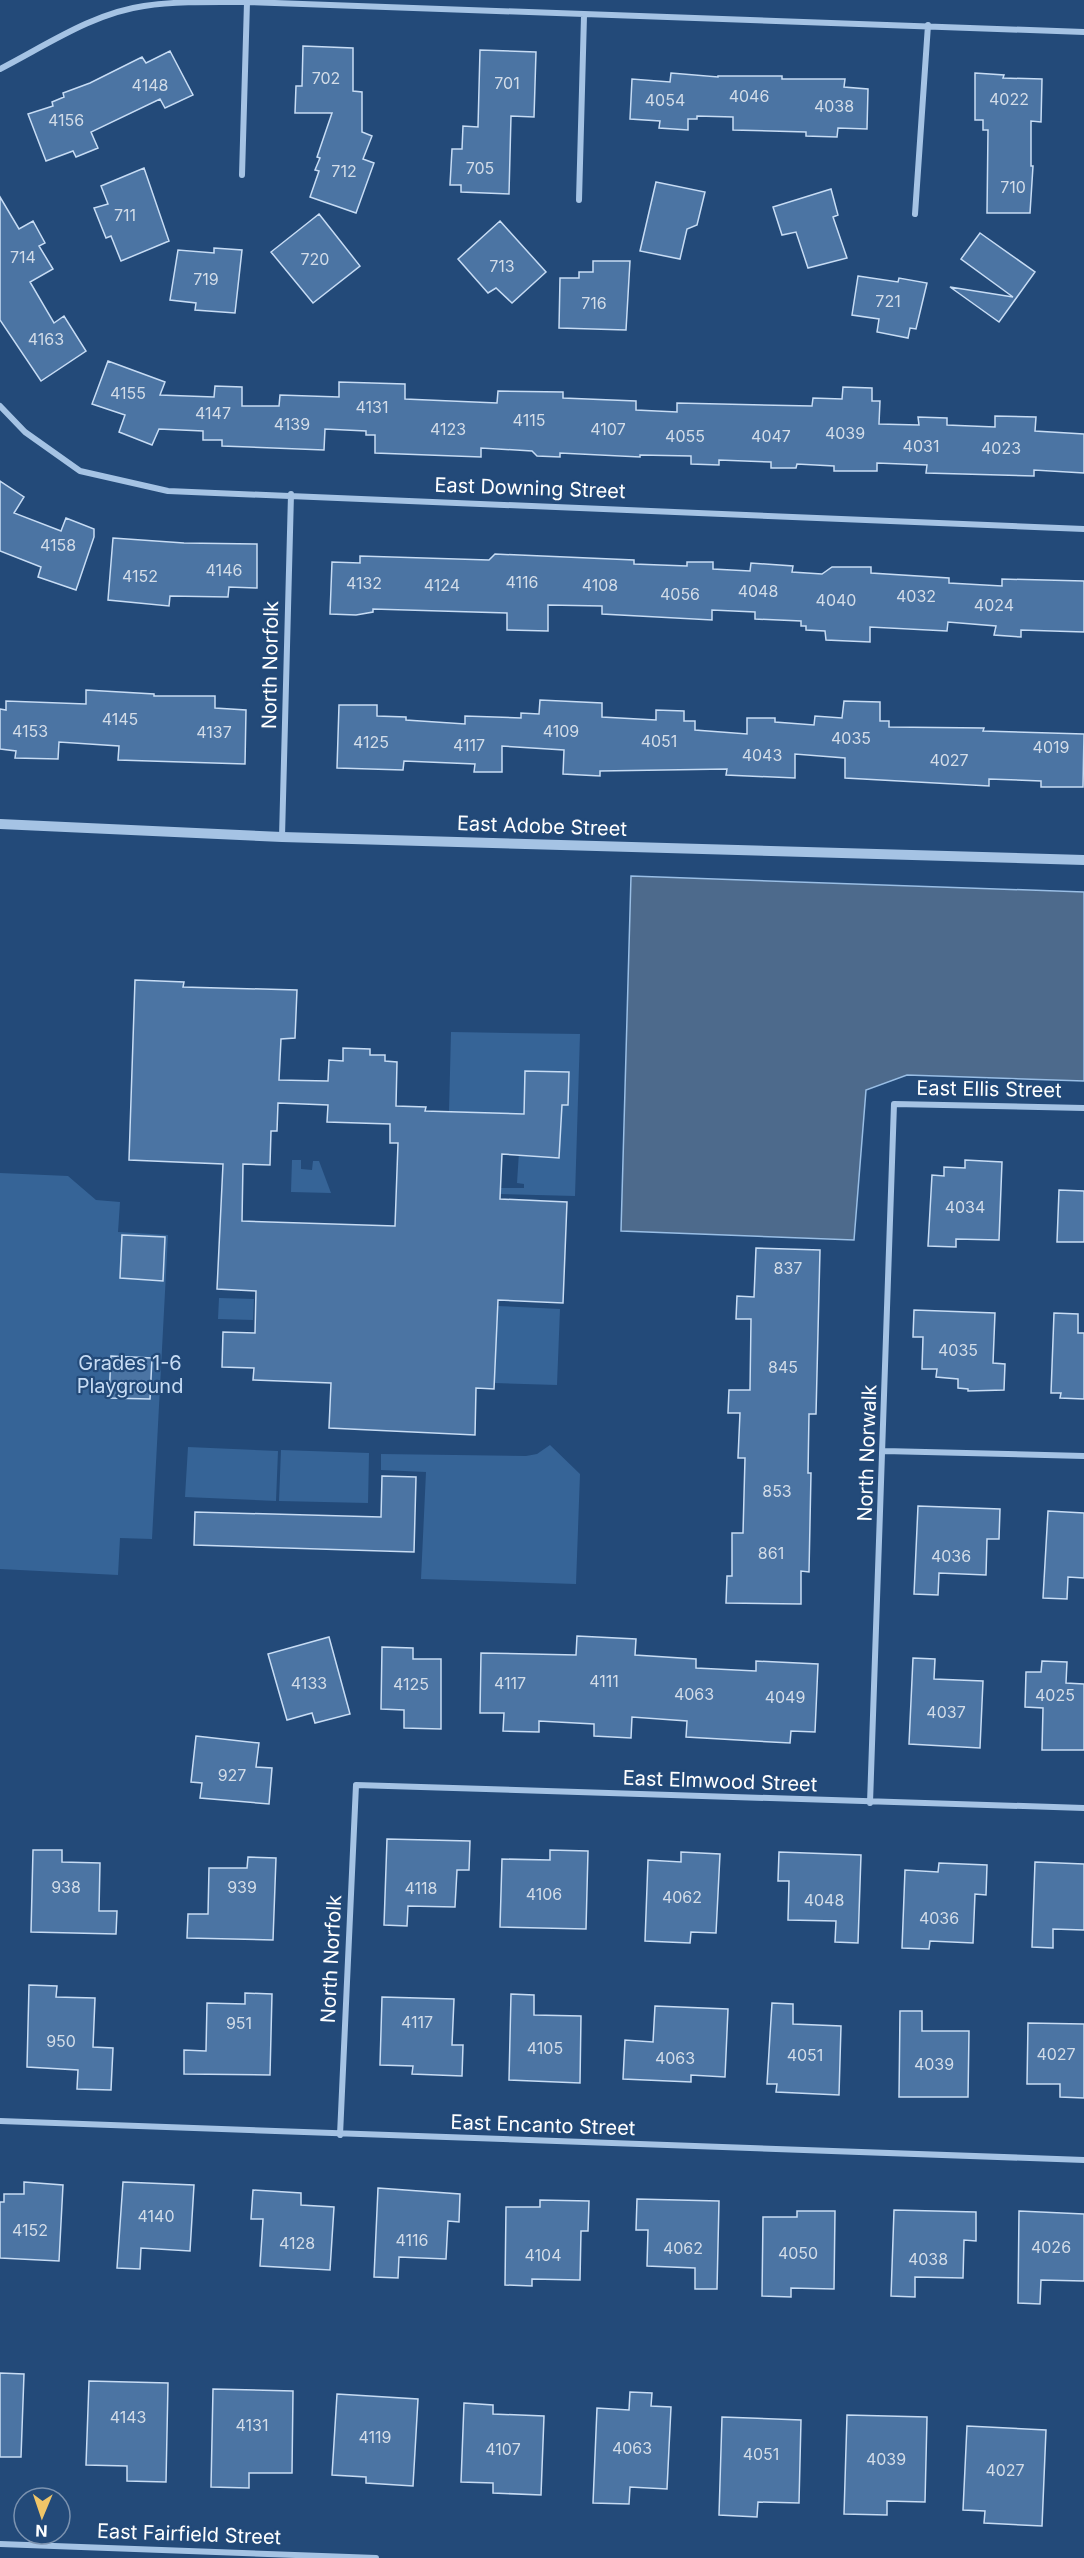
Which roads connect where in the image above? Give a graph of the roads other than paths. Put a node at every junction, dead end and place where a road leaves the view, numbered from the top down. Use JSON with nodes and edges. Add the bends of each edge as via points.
{"nodes":[{"id":1,"x":247,"y":2,"type":"junction"},
{"id":2,"x":584,"y":15,"type":"junction"},
{"id":3,"x":928,"y":25,"type":"junction"},
{"id":4,"x":1084,"y":32,"type":"edge"},
{"id":5,"x":0,"y":69,"type":"edge"},
{"id":6,"x":242,"y":175,"type":"dead end"},
{"id":7,"x":579,"y":200,"type":"dead end"},
{"id":8,"x":915,"y":214,"type":"dead end"},
{"id":9,"x":0,"y":406,"type":"edge"},
{"id":10,"x":291,"y":494,"type":"junction"},
{"id":11,"x":1084,"y":529,"type":"edge"},
{"id":12,"x":0,"y":824,"type":"edge"},
{"id":13,"x":282,"y":837,"type":"junction"},
{"id":14,"x":1084,"y":860,"type":"edge"},
{"id":15,"x":894,"y":1104,"type":"joint"},
{"id":16,"x":1084,"y":1107,"type":"edge"},
{"id":17,"x":884,"y":1451,"type":"junction"},
{"id":18,"x":1084,"y":1456,"type":"edge"},
{"id":19,"x":356,"y":1785,"type":"joint"},
{"id":20,"x":870,"y":1803,"type":"junction"},
{"id":21,"x":1084,"y":1808,"type":"edge"},
{"id":22,"x":0,"y":2121,"type":"edge"},
{"id":23,"x":340,"y":2135,"type":"junction"},
{"id":24,"x":1084,"y":2160,"type":"edge"},
{"id":25,"x":0,"y":2544,"type":"edge"},
{"id":26,"x":376,"y":2558,"type":"edge"}],
"edges":[{"from":1,"to":2,"type":"street"},
{"from":1,"to":5,"type":"street","via":[[143,6],[106,16]]},
{"from":1,"to":6,"type":"street"},
{"from":2,"to":3,"type":"street"},
{"from":2,"to":7,"type":"street"},
{"from":3,"to":4,"type":"street"},
{"from":3,"to":8,"type":"street"},
{"from":9,"to":10,"type":"street","name":"East Downing Street","via":[[25,432],[80,471],[168,491]]},
{"from":10,"to":11,"type":"street","name":"East Downing Street"},
{"from":10,"to":13,"type":"street","name":"North Norfolk"},
{"from":12,"to":13,"type":"street","name":"East Adobe Street"},
{"from":13,"to":14,"type":"street","name":"East Adobe Street"},
{"from":15,"to":16,"type":"street","name":"East Ellis Street"},
{"from":15,"to":17,"type":"street","name":"North Norwalk"},
{"from":17,"to":18,"type":"street"},
{"from":17,"to":20,"type":"street","name":"North Norwalk"},
{"from":19,"to":20,"type":"street","name":"East Elmwood Street"},
{"from":19,"to":23,"type":"street","name":"North Norfolk"},
{"from":20,"to":21,"type":"street","name":"East Elmwood Street"},
{"from":22,"to":23,"type":"street","name":"East Encanto Street"},
{"from":23,"to":24,"type":"street","name":"East Encanto Street"},
{"from":25,"to":26,"type":"street","name":"East Fairfield Street"}]}
